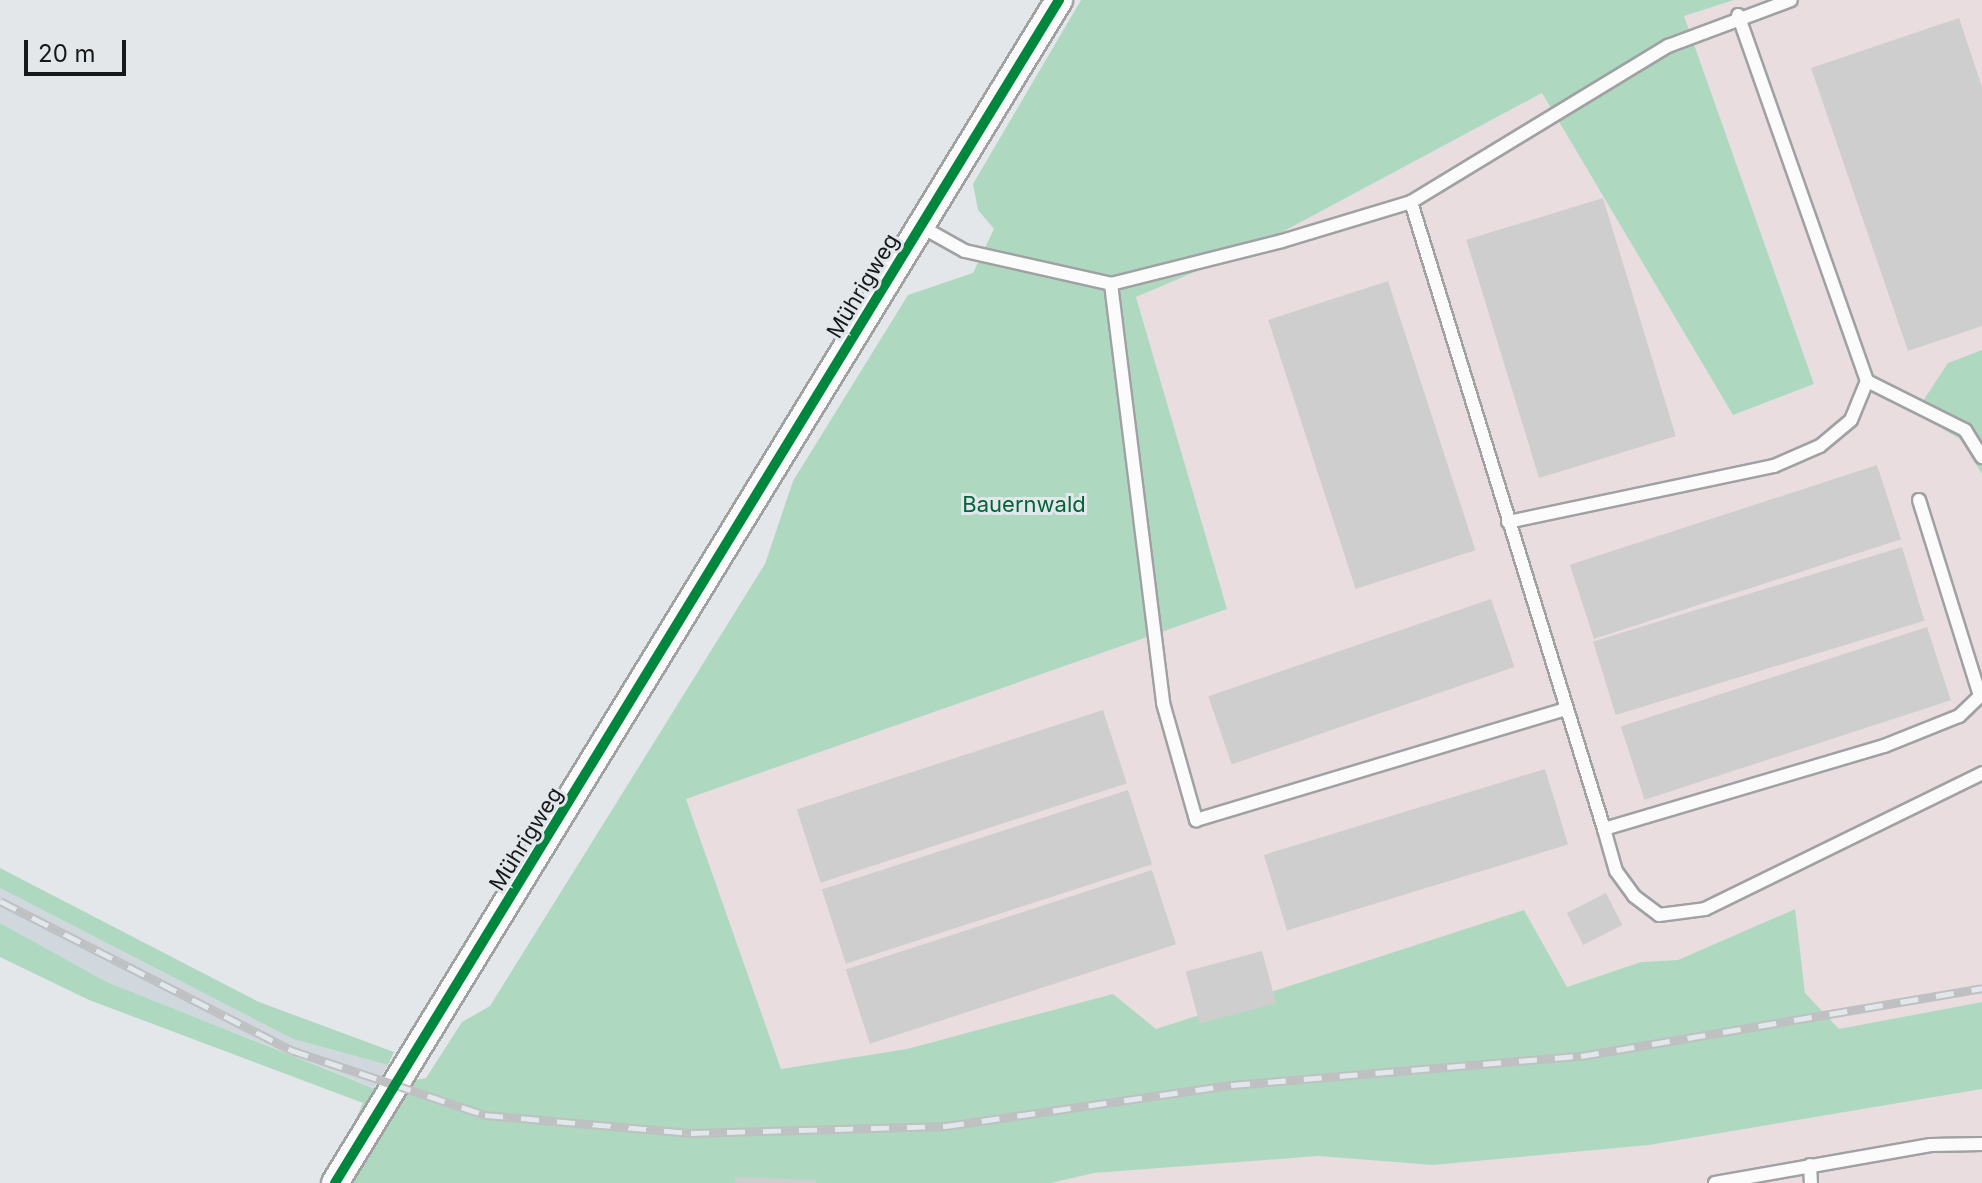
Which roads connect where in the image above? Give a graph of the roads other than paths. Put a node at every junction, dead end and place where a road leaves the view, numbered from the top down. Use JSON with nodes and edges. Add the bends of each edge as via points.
{"nodes":[{"id":1,"x":1059,"y":0,"type":"edge"},
{"id":2,"x":1791,"y":0,"type":"edge"},
{"id":3,"x":1738,"y":15,"type":"junction"},
{"id":4,"x":1411,"y":202,"type":"junction"},
{"id":5,"x":922,"y":227,"type":"junction"},
{"id":6,"x":1111,"y":284,"type":"junction"},
{"id":7,"x":1867,"y":381,"type":"junction"},
{"id":8,"x":1982,"y":457,"type":"edge"},
{"id":9,"x":1919,"y":500,"type":"dead end"},
{"id":10,"x":1508,"y":522,"type":"junction"},
{"id":11,"x":1567,"y":709,"type":"junction"},
{"id":12,"x":1982,"y":773,"type":"edge"},
{"id":13,"x":1604,"y":829,"type":"junction"},
{"id":14,"x":1982,"y":1144,"type":"edge"},
{"id":15,"x":1810,"y":1165,"type":"junction"},
{"id":16,"x":335,"y":1183,"type":"edge"},
{"id":17,"x":1715,"y":1183,"type":"edge"},
{"id":18,"x":1811,"y":1183,"type":"edge"}],
"edges":[{"from":1,"to":5,"type":"street","name":"Mührigweg"},
{"from":2,"to":3,"type":"lane"},
{"from":3,"to":4,"type":"lane","via":[[1668,46]]},
{"from":3,"to":7,"type":"lane"},
{"from":4,"to":6,"type":"lane"},
{"from":4,"to":10,"type":"lane"},
{"from":5,"to":6,"type":"lane","via":[[965,251]]},
{"from":5,"to":16,"type":"street","name":"Mührigweg"},
{"from":6,"to":11,"type":"lane","via":[[1163,703],[1196,820]]},
{"from":7,"to":8,"type":"lane","via":[[1965,430]]},
{"from":7,"to":10,"type":"lane","via":[[1851,420],[1820,446],[1774,466]]},
{"from":9,"to":13,"type":"lane","via":[[1980,696],[1959,716],[1884,746]]},
{"from":10,"to":11,"type":"lane"},
{"from":11,"to":13,"type":"lane"},
{"from":12,"to":13,"type":"lane","via":[[1705,909],[1659,915],[1634,896],[1616,871]]},
{"from":14,"to":15,"type":"lane"},
{"from":15,"to":17,"type":"lane"},
{"from":15,"to":18,"type":"lane"}]}
